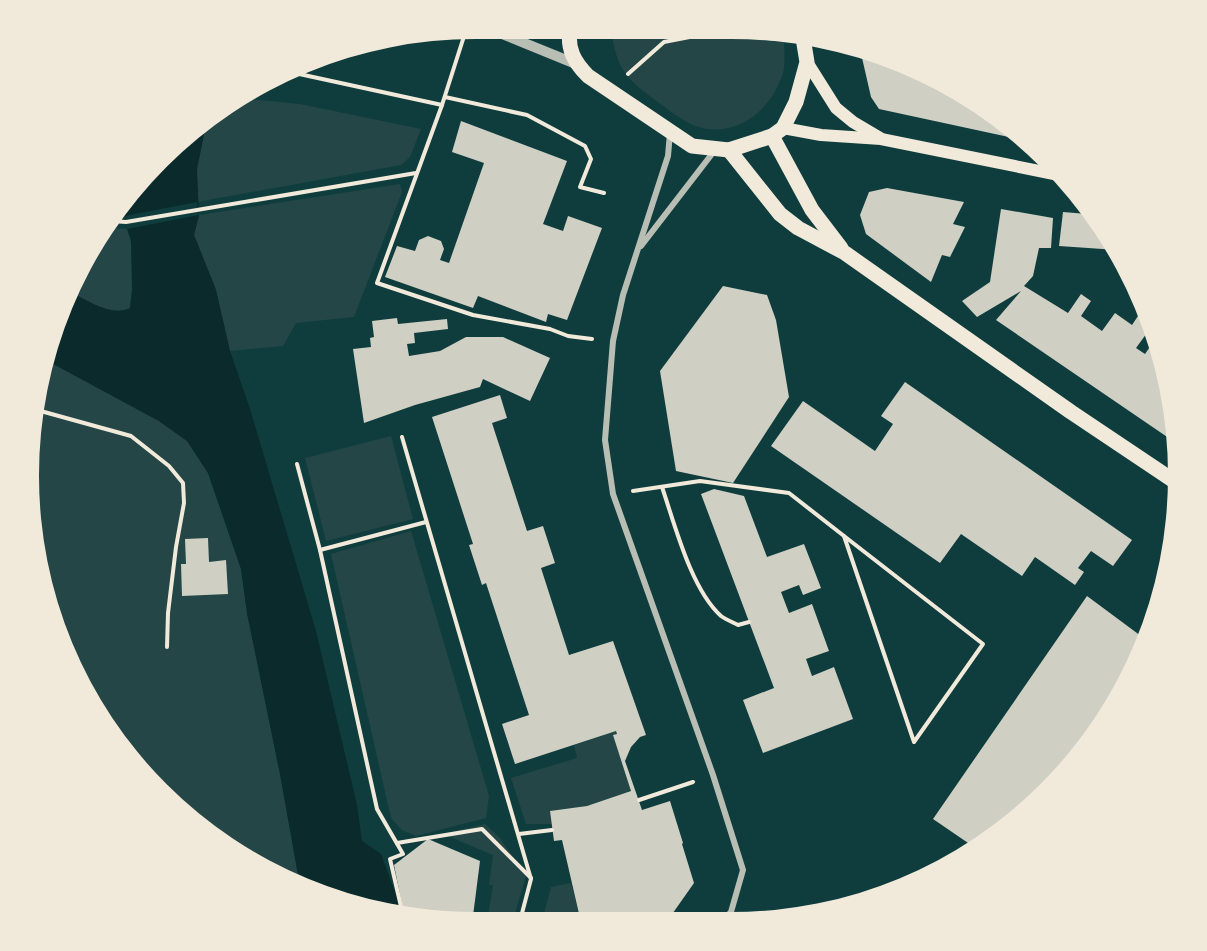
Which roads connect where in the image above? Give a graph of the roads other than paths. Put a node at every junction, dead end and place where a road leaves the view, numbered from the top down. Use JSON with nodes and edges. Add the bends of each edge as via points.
{"nodes":[{"id":1,"x":516,"y":39,"type":"edge"},
{"id":2,"x":569,"y":39,"type":"edge"},
{"id":3,"x":804,"y":45,"type":"edge"},
{"id":4,"x":807,"y":62,"type":"junction"},
{"id":5,"x":576,"y":64,"type":"junction"},
{"id":6,"x":670,"y":132,"type":"junction"},
{"id":7,"x":777,"y":132,"type":"junction"},
{"id":8,"x":881,"y":139,"type":"junction"},
{"id":9,"x":722,"y":150,"type":"junction"},
{"id":10,"x":1045,"y":172,"type":"edge"},
{"id":11,"x":637,"y":251,"type":"junction"},
{"id":12,"x":845,"y":253,"type":"junction"},
{"id":13,"x":1168,"y":477,"type":"edge"},
{"id":14,"x":731,"y":912,"type":"edge"}],
"edges":[{"from":1,"to":5,"type":"street"},
{"from":2,"to":5,"type":"main road"},
{"from":3,"to":4,"type":"main road"},
{"from":4,"to":7,"type":"main road","via":[[796,102]]},
{"from":4,"to":8,"type":"main road","via":[[836,108]]},
{"from":5,"to":6,"type":"main road"},
{"from":6,"to":9,"type":"main road","via":[[692,146]]},
{"from":6,"to":11,"type":"street","via":[[668,156]]},
{"from":7,"to":8,"type":"main road"},
{"from":7,"to":9,"type":"main road"},
{"from":7,"to":12,"type":"main road","via":[[812,210]]},
{"from":8,"to":10,"type":"main road"},
{"from":9,"to":11,"type":"street"},
{"from":9,"to":12,"type":"main road","via":[[780,214]]},
{"from":11,"to":14,"type":"street","via":[[613,341],[605,440],[613,494],[743,870]]},
{"from":12,"to":13,"type":"main road"}]}
